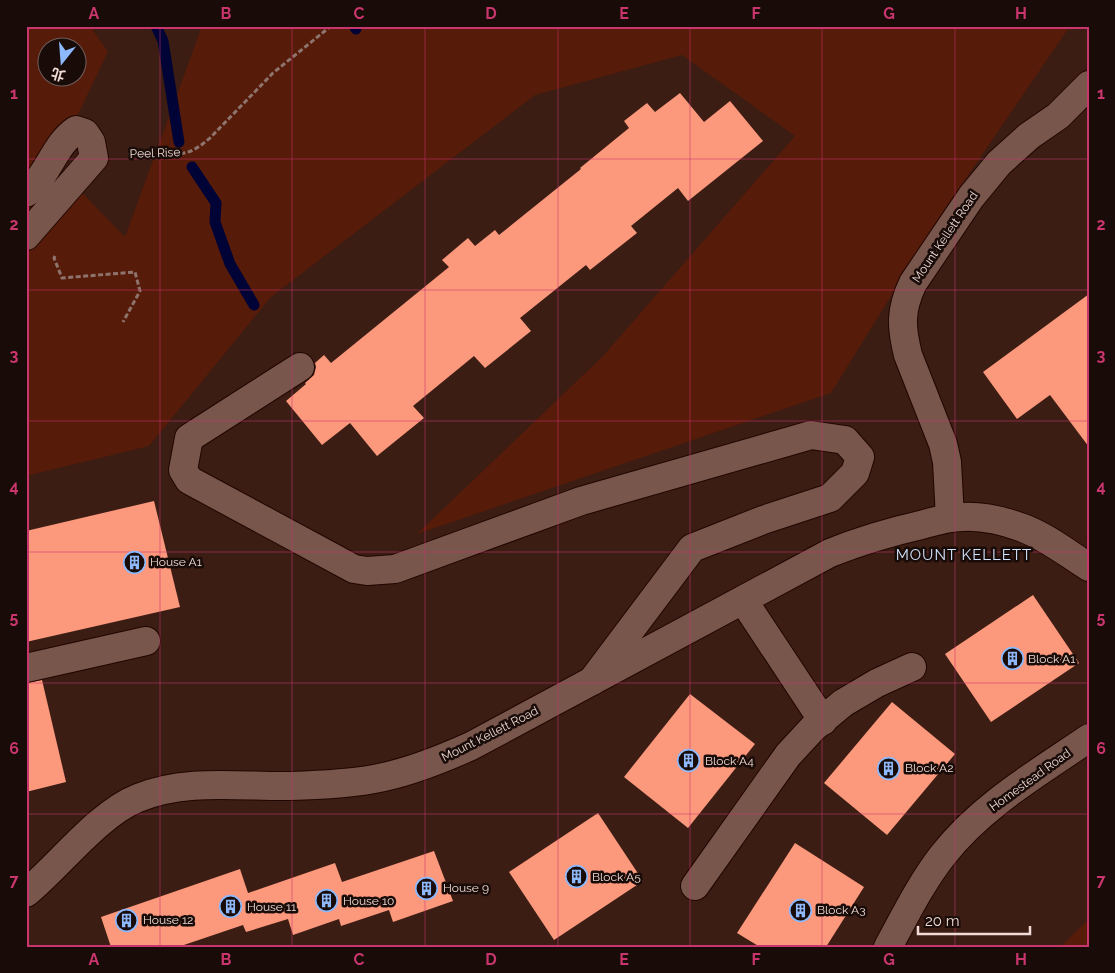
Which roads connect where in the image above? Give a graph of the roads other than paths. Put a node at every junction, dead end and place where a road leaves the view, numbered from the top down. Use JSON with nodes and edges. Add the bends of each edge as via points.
{"nodes":[{"id":1,"x":1089,"y":85,"type":"edge"},
{"id":2,"x":26,"y":193,"type":"edge"},
{"id":3,"x":26,"y":236,"type":"edge"},
{"id":4,"x":300,"y":366,"type":"dead end"},
{"id":5,"x":950,"y":518,"type":"junction"},
{"id":6,"x":1089,"y":567,"type":"edge"},
{"id":7,"x":743,"y":600,"type":"junction"},
{"id":8,"x":146,"y":641,"type":"dead end"},
{"id":9,"x":912,"y":667,"type":"dead end"},
{"id":10,"x":26,"y":668,"type":"edge"},
{"id":11,"x":592,"y":681,"type":"junction"},
{"id":12,"x":823,"y":721,"type":"junction"},
{"id":13,"x":1089,"y":738,"type":"edge"},
{"id":14,"x":695,"y":886,"type":"dead end"},
{"id":15,"x":26,"y":893,"type":"edge"},
{"id":16,"x":888,"y":947,"type":"edge"}],
"edges":[{"from":1,"to":5,"type":"street","name":"Mount Kellett Road","via":[[1058,116],[999,163],[971,197],[912,283],[906,297],[902,320],[904,341],[943,444]]},
{"from":2,"to":3,"type":"street","via":[[37,184],[67,136],[76,130],[85,133],[91,142],[94,158]]},
{"from":4,"to":11,"type":"street","via":[[189,438],[183,470],[189,480],[354,569],[367,572],[395,569],[581,501],[811,435],[845,440],[860,458],[855,473],[830,498],[692,548]]},
{"from":5,"to":6,"type":"street","name":"Mount Kellett Road","via":[[976,517],[1022,528]]},
{"from":5,"to":7,"type":"street","name":"Mount Kellett Road","via":[[856,542]]},
{"from":7,"to":11,"type":"street","name":"Mount Kellett Road"},
{"from":7,"to":12,"type":"street"},
{"from":8,"to":10,"type":"street"},
{"from":9,"to":12,"type":"street","via":[[877,682],[843,703]]},
{"from":11,"to":15,"type":"street","name":"Mount Kellett Road","via":[[471,746],[408,771],[337,784],[188,786],[137,798],[104,820]]},
{"from":12,"to":14,"type":"street","via":[[788,755]]},
{"from":13,"to":16,"type":"street","name":"Homestead Road","via":[[1013,790],[963,833],[942,855]]}]}
